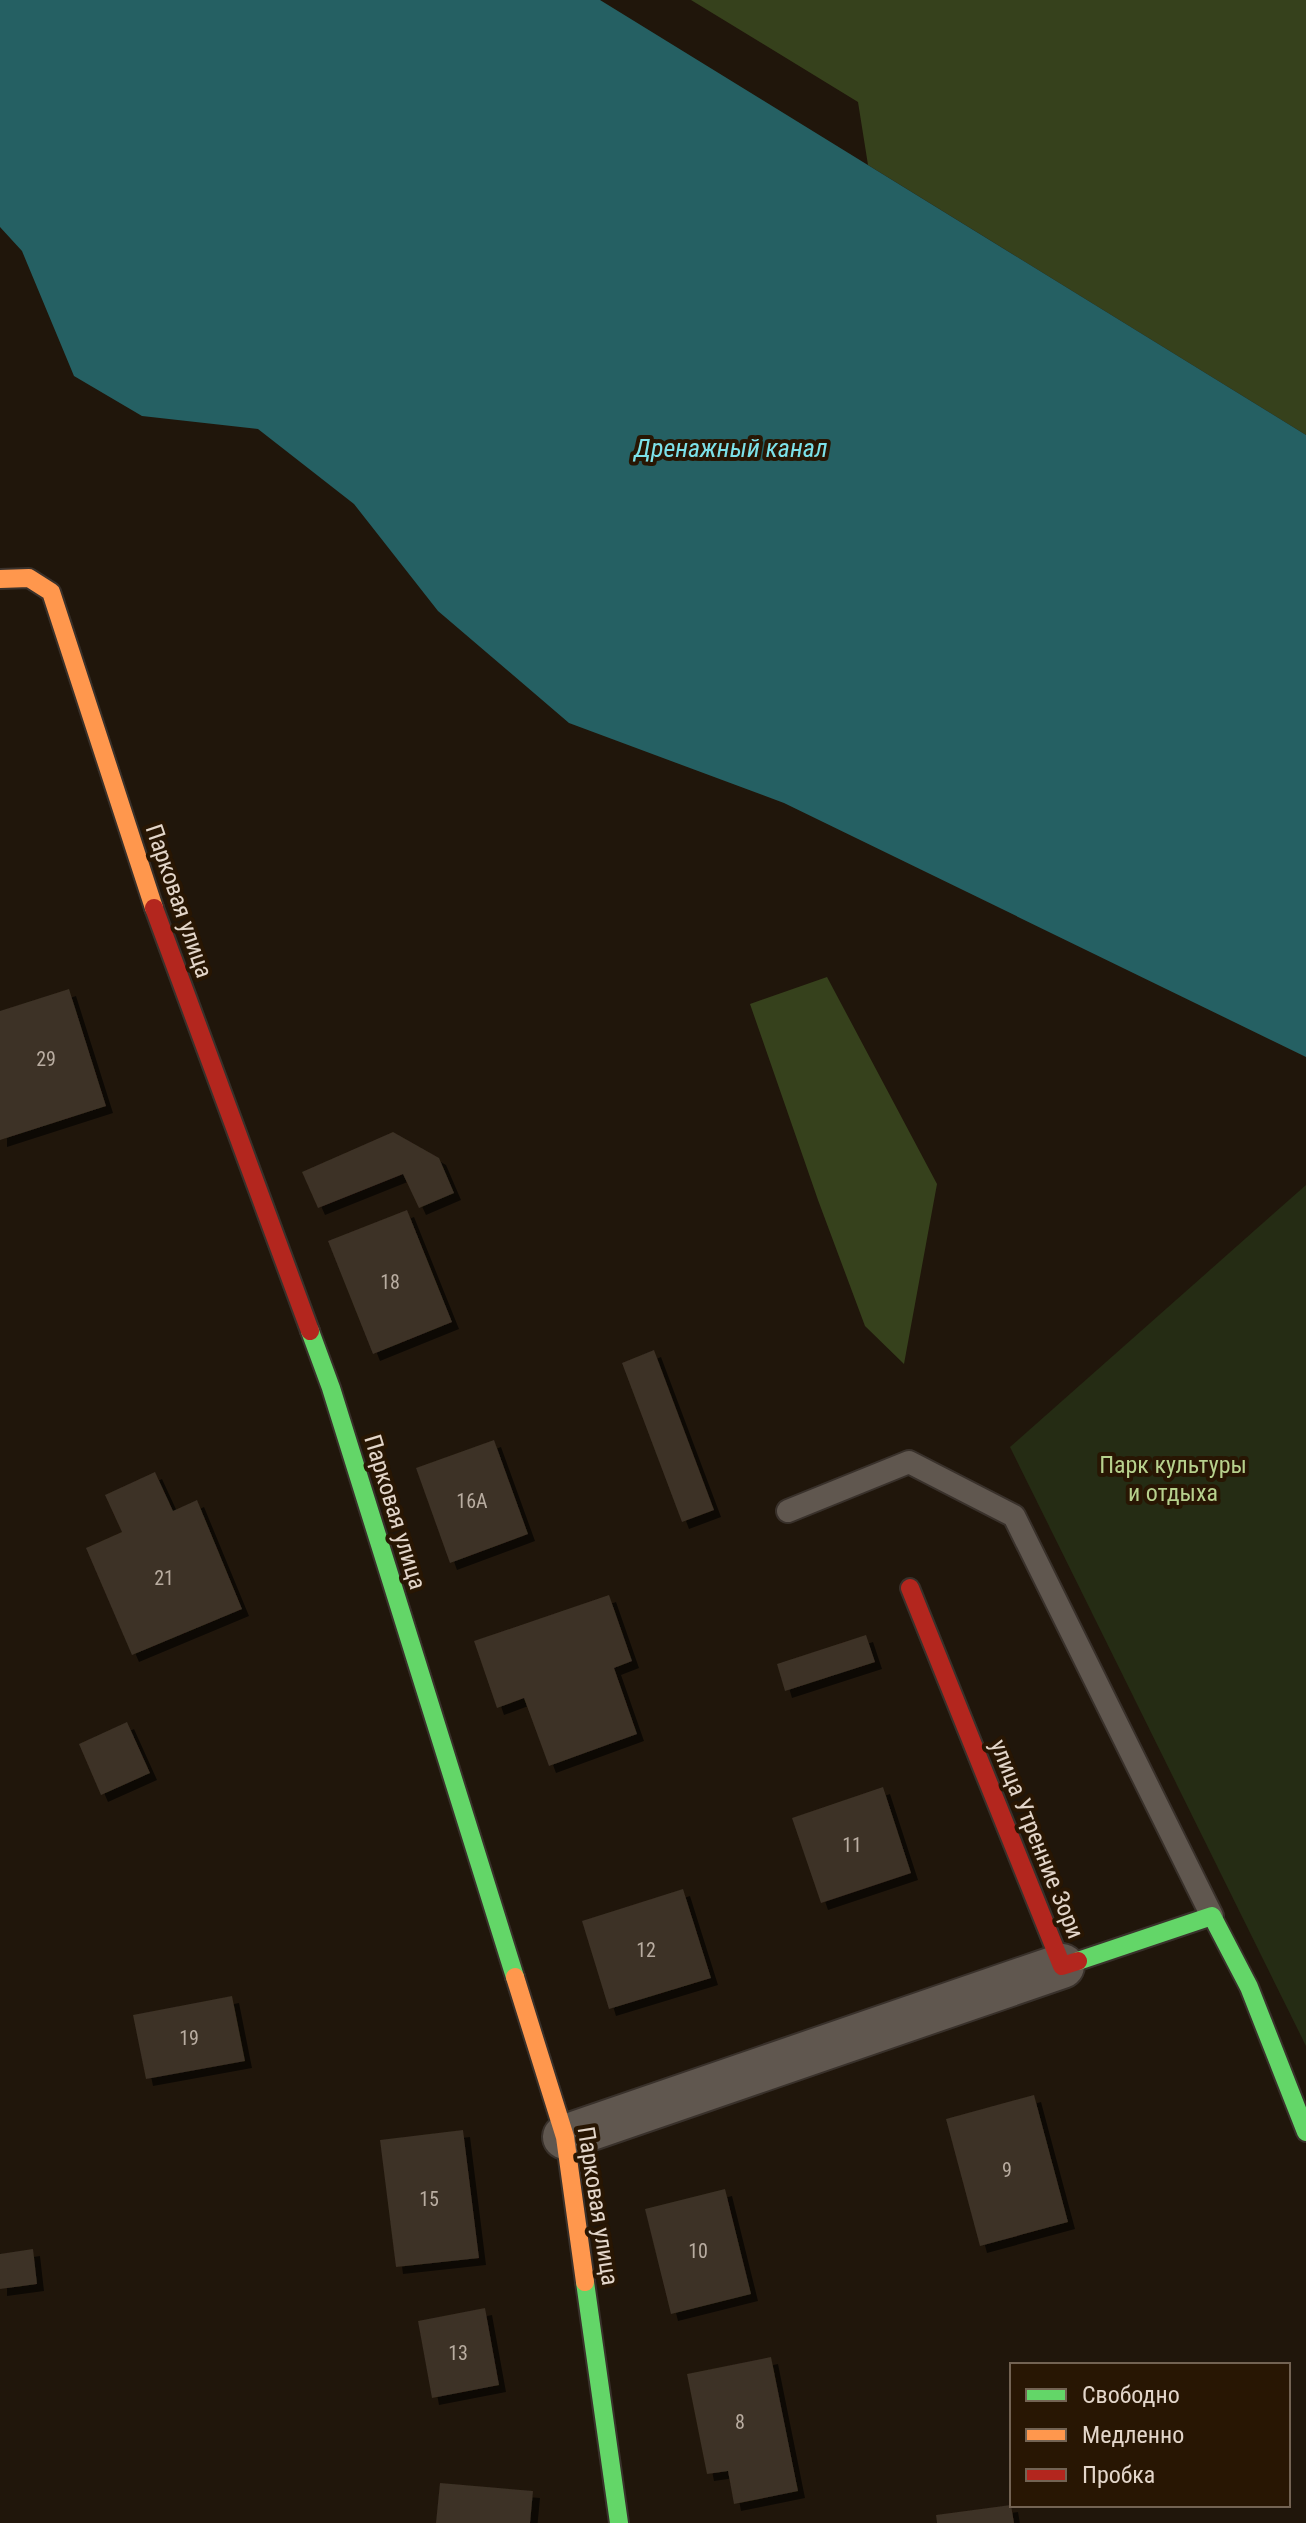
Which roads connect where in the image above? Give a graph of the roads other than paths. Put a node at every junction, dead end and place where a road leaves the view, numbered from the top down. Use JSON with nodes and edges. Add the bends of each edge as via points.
{"nodes":[{"id":1,"x":0,"y":579,"type":"edge"},
{"id":2,"x":788,"y":1511,"type":"dead end"},
{"id":3,"x":910,"y":1588,"type":"dead end"},
{"id":4,"x":1212,"y":1916,"type":"junction"},
{"id":5,"x":1062,"y":1966,"type":"junction"},
{"id":6,"x":1306,"y":2132,"type":"edge"},
{"id":7,"x":565,"y":2137,"type":"junction"},
{"id":8,"x":619,"y":2523,"type":"edge"}],
"edges":[{"from":1,"to":7,"type":"street","name":"Парковая улица","via":[[29,578],[51,592],[158,920],[331,1388]]},
{"from":2,"to":4,"type":"lane","via":[[909,1462],[1014,1516]]},
{"from":3,"to":5,"type":"street","name":"улица Утренние Зори"},
{"from":4,"to":5,"type":"street","name":"улица Утренние Зори"},
{"from":4,"to":6,"type":"street","via":[[1249,1987]]},
{"from":5,"to":7,"type":"street"},
{"from":7,"to":8,"type":"street","name":"Парковая улица"}]}
